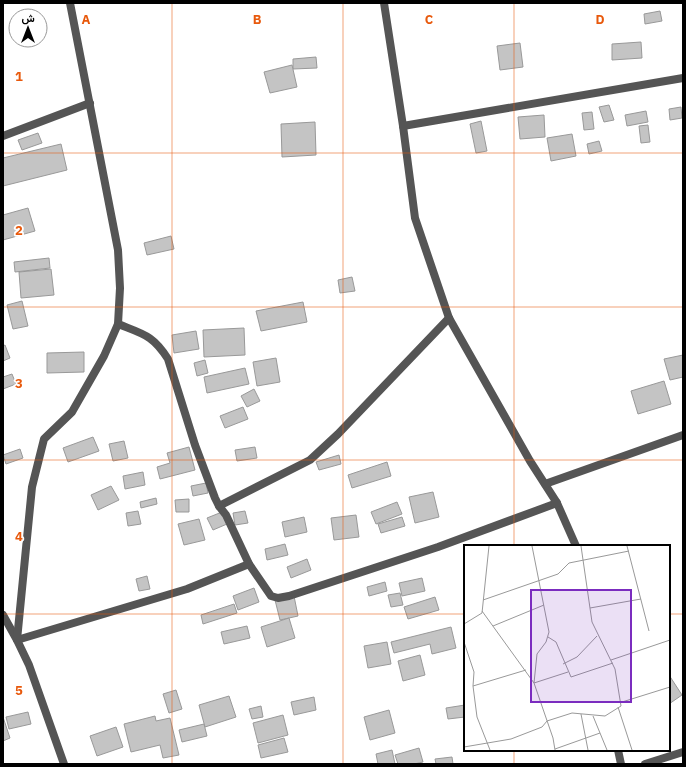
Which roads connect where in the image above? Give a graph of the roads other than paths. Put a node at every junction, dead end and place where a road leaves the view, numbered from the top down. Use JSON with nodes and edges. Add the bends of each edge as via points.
{"nodes":[{"id":1,"x":70,"y":3,"type":"edge"},
{"id":2,"x":384,"y":3,"type":"edge"},
{"id":3,"x":683,"y":78,"type":"edge"},
{"id":4,"x":90,"y":103,"type":"junction"},
{"id":5,"x":404,"y":126,"type":"junction"},
{"id":6,"x":3,"y":136,"type":"edge"},
{"id":7,"x":449,"y":318,"type":"junction"},
{"id":8,"x":118,"y":324,"type":"junction"},
{"id":9,"x":683,"y":435,"type":"edge"},
{"id":10,"x":545,"y":484,"type":"junction"},
{"id":11,"x":558,"y":503,"type":"junction"},
{"id":12,"x":219,"y":506,"type":"junction"},
{"id":13,"x":576,"y":545,"type":"edge"},
{"id":14,"x":249,"y":564,"type":"junction"},
{"id":15,"x":3,"y":615,"type":"edge"},
{"id":16,"x":18,"y":640,"type":"junction"},
{"id":17,"x":618,"y":751,"type":"edge"},
{"id":18,"x":683,"y":752,"type":"edge"},
{"id":19,"x":64,"y":764,"type":"edge"},
{"id":20,"x":621,"y":764,"type":"edge"},
{"id":21,"x":645,"y":764,"type":"edge"}],
"edges":[{"from":1,"to":4,"type":"street"},
{"from":2,"to":5,"type":"street"},
{"from":3,"to":5,"type":"street"},
{"from":4,"to":6,"type":"street"},
{"from":4,"to":8,"type":"street","via":[[118,250]]},
{"from":5,"to":7,"type":"street","via":[[415,218]]},
{"from":7,"to":10,"type":"street"},
{"from":7,"to":12,"type":"street","via":[[310,460]]},
{"from":8,"to":12,"type":"street","via":[[149,336],[160,346],[168,359],[195,445]]},
{"from":8,"to":16,"type":"street","via":[[104,356],[72,412],[44,439],[32,487]]},
{"from":9,"to":10,"type":"street"},
{"from":10,"to":11,"type":"street"},
{"from":11,"to":13,"type":"street"},
{"from":11,"to":14,"type":"street","via":[[438,547],[289,596],[270,596]]},
{"from":12,"to":14,"type":"street","via":[[226,514]]},
{"from":14,"to":16,"type":"street","via":[[187,589]]},
{"from":15,"to":16,"type":"street"},
{"from":16,"to":19,"type":"street"},
{"from":17,"to":20,"type":"street"},
{"from":18,"to":21,"type":"street"}]}
